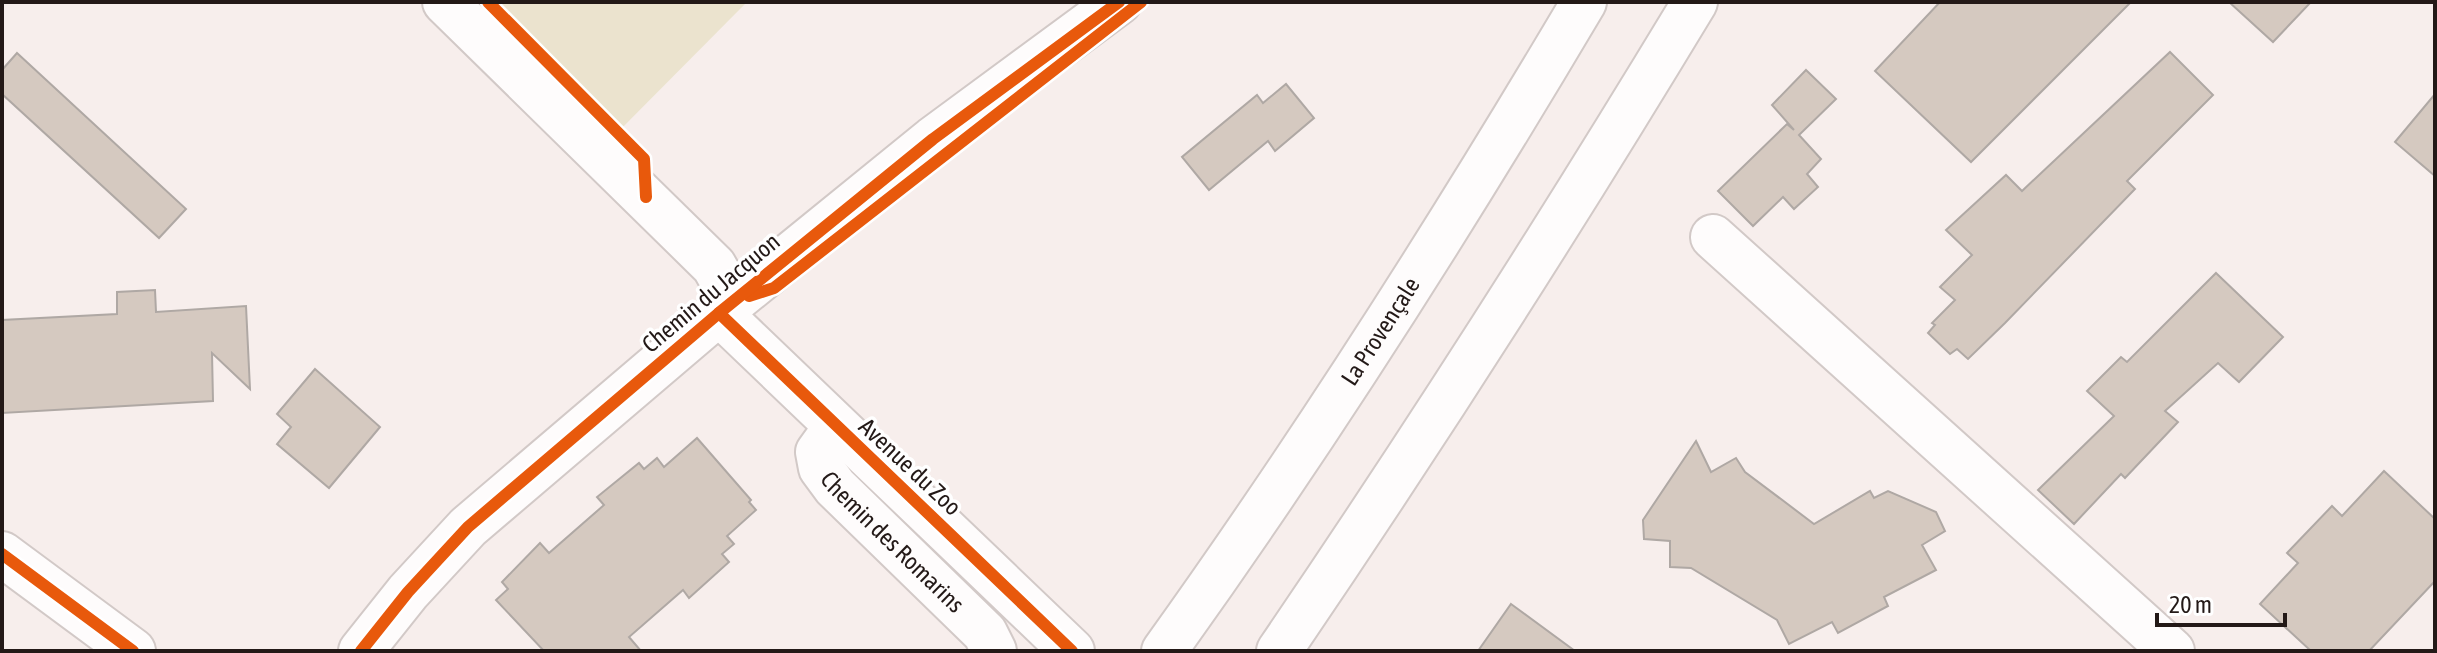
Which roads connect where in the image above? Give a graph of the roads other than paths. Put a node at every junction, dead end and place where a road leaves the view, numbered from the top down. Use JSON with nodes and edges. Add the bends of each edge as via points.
{"nodes":[{"id":1,"x":445,"y":2,"type":"edge"},
{"id":2,"x":1119,"y":2,"type":"edge"},
{"id":3,"x":1584,"y":2,"type":"edge"},
{"id":4,"x":1695,"y":2,"type":"edge"},
{"id":5,"x":1713,"y":237,"type":"dead end"},
{"id":6,"x":727,"y":307,"type":"junction"},
{"id":7,"x":836,"y":427,"type":"junction"},
{"id":8,"x":2,"y":554,"type":"edge"},
{"id":9,"x":1061,"y":640,"type":"edge"},
{"id":10,"x":133,"y":651,"type":"edge"},
{"id":11,"x":361,"y":651,"type":"edge"},
{"id":12,"x":994,"y":651,"type":"edge"},
{"id":13,"x":1164,"y":651,"type":"edge"},
{"id":14,"x":1279,"y":651,"type":"edge"},
{"id":15,"x":2172,"y":651,"type":"edge"}],
"edges":[{"from":1,"to":6,"type":"main road","name":"Avenue du Zoo","via":[[714,266]]},
{"from":2,"to":6,"type":"main road","name":"Chemin du Jacquon","via":[[933,139]]},
{"from":3,"to":13,"type":"main road","name":"La Provençale","via":[[1482,173]]},
{"from":4,"to":14,"type":"main road","via":[[1574,202]]},
{"from":5,"to":15,"type":"main road"},
{"from":6,"to":7,"type":"main road","name":"Avenue du Zoo"},
{"from":6,"to":11,"type":"main road","name":"Chemin du Jacquon","via":[[468,527]]},
{"from":7,"to":9,"type":"main road","name":"Avenue du Zoo"},
{"from":7,"to":12,"type":"main road","name":"Chemin des Romarins","via":[[818,452],[821,468],[985,633]]},
{"from":8,"to":10,"type":"main road"}]}
